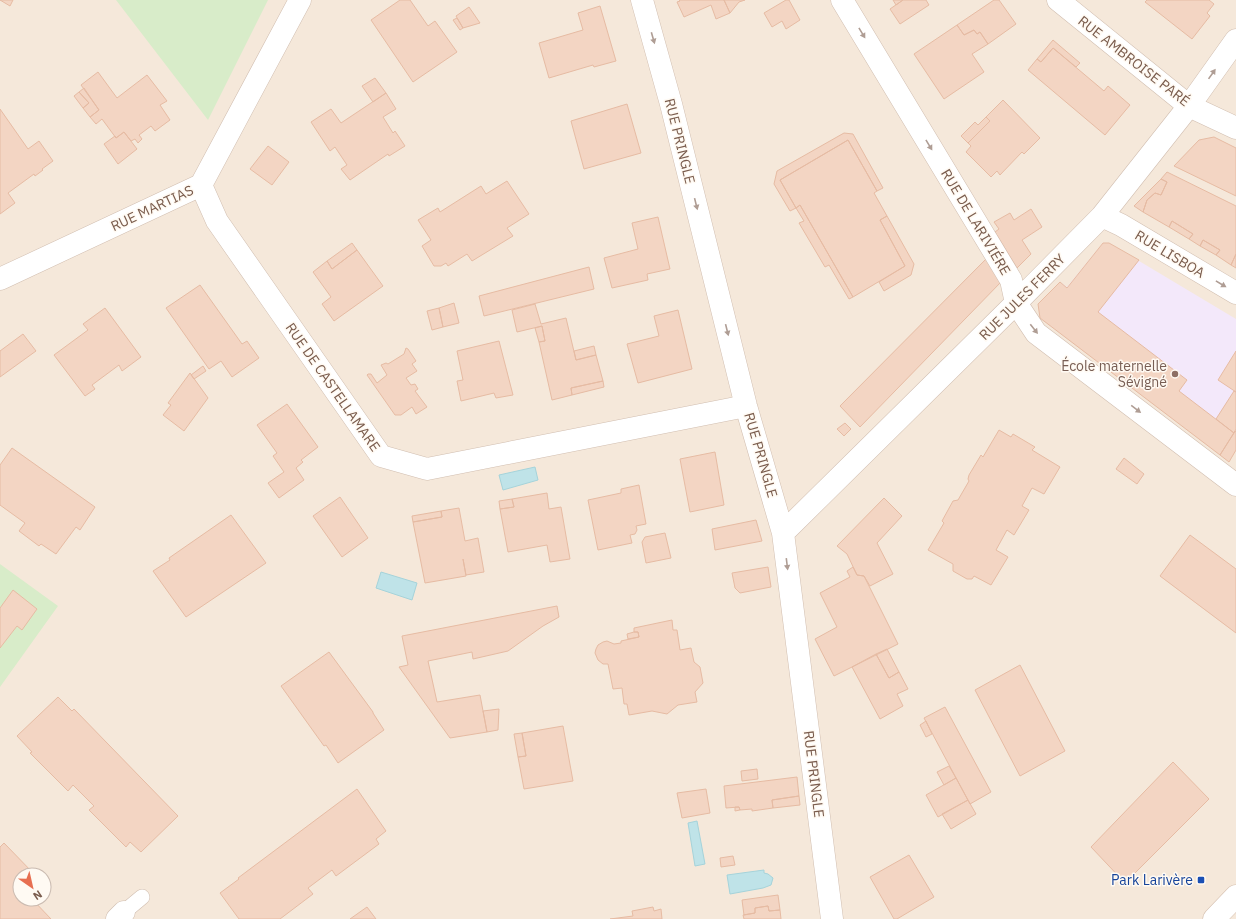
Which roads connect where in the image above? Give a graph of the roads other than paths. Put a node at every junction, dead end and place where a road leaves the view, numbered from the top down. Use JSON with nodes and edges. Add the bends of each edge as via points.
{"nodes":[{"id":1,"x":300,"y":0,"type":"edge"},
{"id":2,"x":642,"y":0,"type":"edge"},
{"id":3,"x":842,"y":0,"type":"edge"},
{"id":4,"x":1058,"y":0,"type":"edge"},
{"id":5,"x":1236,"y":40,"type":"edge"},
{"id":6,"x":1189,"y":106,"type":"junction"},
{"id":7,"x":1236,"y":128,"type":"edge"},
{"id":8,"x":201,"y":185,"type":"junction"},
{"id":9,"x":1102,"y":216,"type":"junction"},
{"id":10,"x":0,"y":279,"type":"edge"},
{"id":11,"x":1236,"y":293,"type":"edge"},
{"id":12,"x":1016,"y":303,"type":"junction"},
{"id":13,"x":746,"y":406,"type":"junction"},
{"id":14,"x":1236,"y":486,"type":"edge"},
{"id":15,"x":783,"y":533,"type":"junction"},
{"id":16,"x":1236,"y":896,"type":"edge"},
{"id":17,"x":142,"y":897,"type":"dead end"},
{"id":18,"x":120,"y":916,"type":"edge"},
{"id":19,"x":832,"y":919,"type":"edge"},
{"id":20,"x":1214,"y":919,"type":"edge"}],
"edges":[{"from":1,"to":8,"type":"street","name":"RUE MARTIAS"},
{"from":2,"to":13,"type":"street","name":"RUE PRINGLE","one_way":true,"via":[[671,104]]},
{"from":3,"to":12,"type":"street","name":"RUE DE LARIVIÉRE","one_way":true,"via":[[1011,280]]},
{"from":4,"to":6,"type":"street","name":"RUE AMBROISE PARÉ"},
{"from":6,"to":5,"type":"street","name":"RUE JULES FERRY","one_way":true},
{"from":6,"to":7,"type":"street","name":"RUE AMBROISE PARÉ"},
{"from":6,"to":9,"type":"street","name":"RUE JULES FERRY"},
{"from":8,"to":10,"type":"street","name":"RUE MARTIAS"},
{"from":8,"to":13,"type":"street","name":"RUE DE CASTELLAMARE","via":[[217,221],[382,456],[427,469]]},
{"from":9,"to":11,"type":"street","name":"RUE LISBOA","one_way":true},
{"from":9,"to":12,"type":"street","name":"RUE JULES FERRY"},
{"from":12,"to":14,"type":"street","name":"RUE DE LARIVIÉRE","one_way":true,"via":[[1036,333]]},
{"from":12,"to":15,"type":"street","name":"RUE JULES FERRY"},
{"from":13,"to":15,"type":"street","name":"RUE PRINGLE"},
{"from":15,"to":19,"type":"street","name":"RUE PRINGLE","one_way":true},
{"from":16,"to":20,"type":"street"},
{"from":17,"to":18,"type":"lane"}]}
